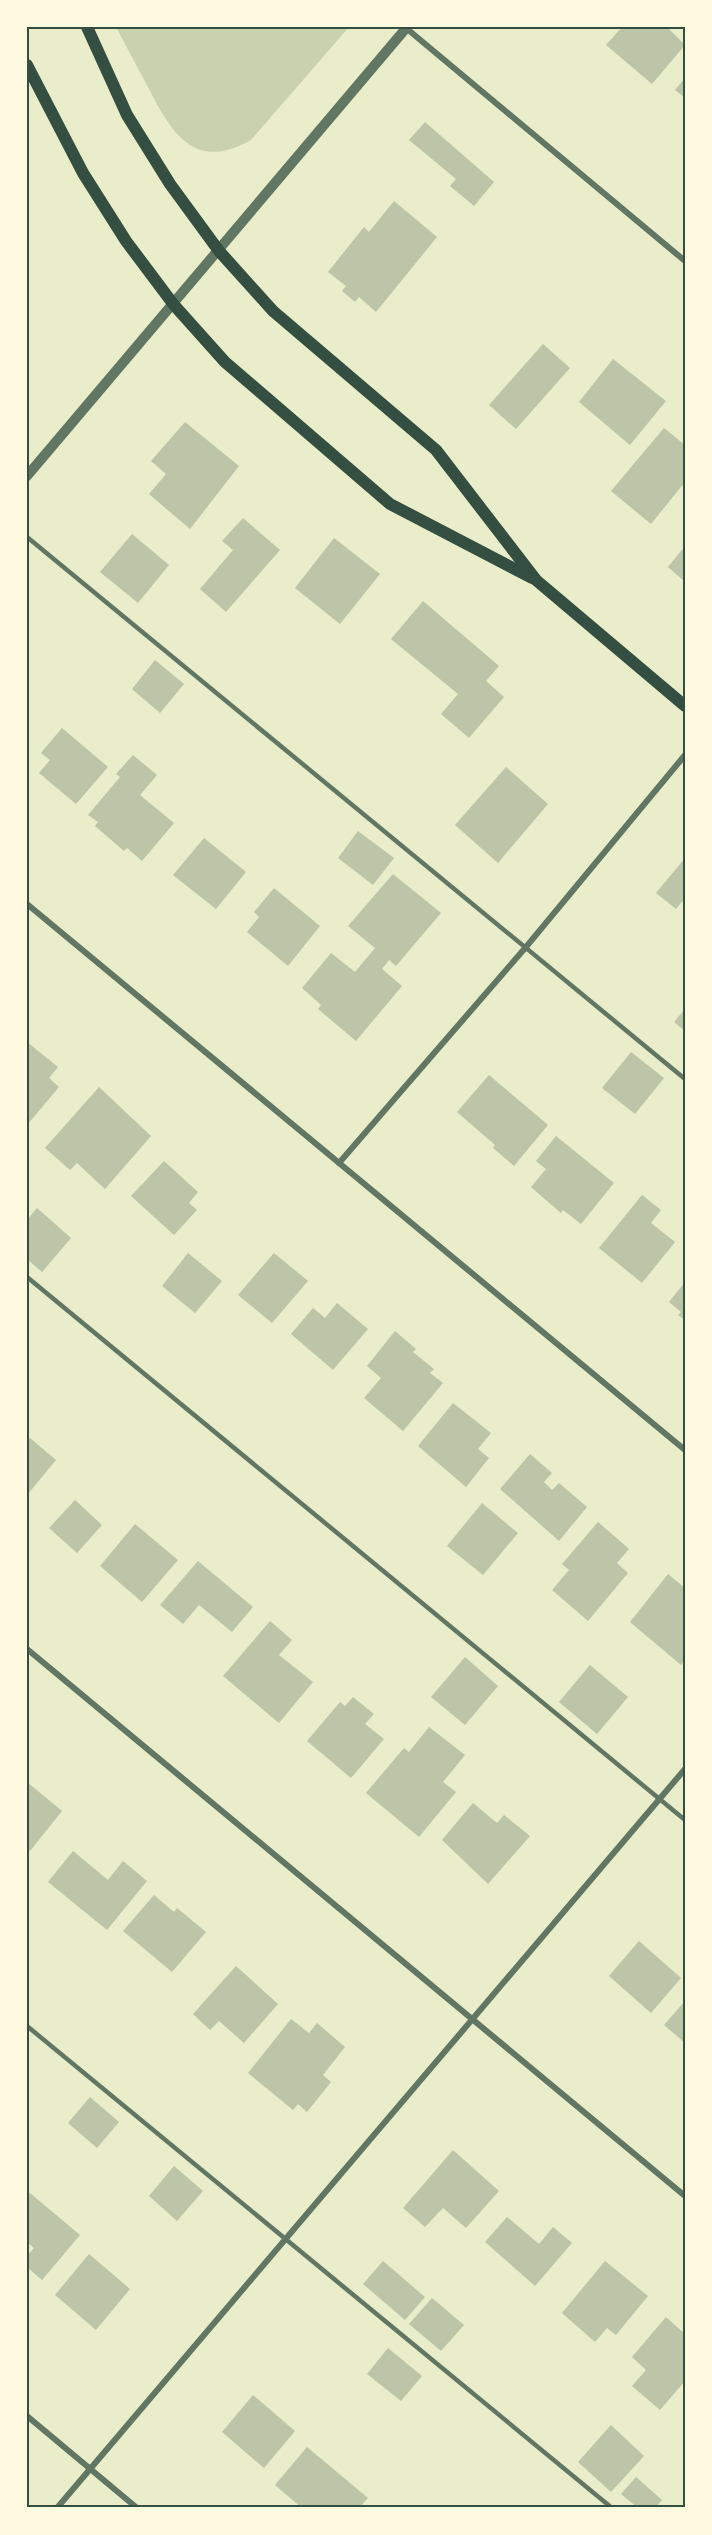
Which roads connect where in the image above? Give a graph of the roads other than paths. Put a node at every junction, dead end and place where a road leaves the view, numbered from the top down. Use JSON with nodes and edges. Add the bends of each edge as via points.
{"nodes":[{"id":1,"x":87,"y":27,"type":"edge"},
{"id":2,"x":406,"y":28,"type":"edge"},
{"id":3,"x":27,"y":65,"type":"edge"},
{"id":4,"x":219,"y":251,"type":"junction"},
{"id":5,"x":685,"y":261,"type":"edge"},
{"id":6,"x":174,"y":304,"type":"junction"},
{"id":7,"x":27,"y":476,"type":"edge"},
{"id":8,"x":27,"y":537,"type":"edge"},
{"id":9,"x":536,"y":580,"type":"junction"},
{"id":10,"x":685,"y":706,"type":"edge"},
{"id":11,"x":685,"y":755,"type":"edge"},
{"id":12,"x":27,"y":904,"type":"edge"},
{"id":13,"x":526,"y":947,"type":"junction"},
{"id":14,"x":685,"y":1079,"type":"edge"},
{"id":15,"x":339,"y":1163,"type":"junction"},
{"id":16,"x":27,"y":1277,"type":"edge"},
{"id":17,"x":685,"y":1450,"type":"edge"},
{"id":18,"x":27,"y":1649,"type":"edge"},
{"id":19,"x":685,"y":1770,"type":"edge"},
{"id":20,"x":660,"y":1799,"type":"junction"},
{"id":21,"x":685,"y":1820,"type":"edge"},
{"id":22,"x":471,"y":2019,"type":"junction"},
{"id":23,"x":27,"y":2026,"type":"edge"},
{"id":24,"x":685,"y":2196,"type":"edge"},
{"id":25,"x":287,"y":2238,"type":"junction"},
{"id":26,"x":27,"y":2416,"type":"edge"},
{"id":27,"x":90,"y":2469,"type":"junction"},
{"id":28,"x":57,"y":2508,"type":"edge"},
{"id":29,"x":137,"y":2508,"type":"edge"},
{"id":30,"x":612,"y":2508,"type":"edge"}],
"edges":[{"from":1,"to":4,"type":"main road","via":[[128,115],[170,184]]},
{"from":2,"to":4,"type":"street"},
{"from":2,"to":5,"type":"street"},
{"from":3,"to":6,"type":"main road","via":[[83,173],[126,241]]},
{"from":4,"to":6,"type":"street"},
{"from":4,"to":9,"type":"main road","via":[[273,311],[436,450]]},
{"from":6,"to":7,"type":"street"},
{"from":6,"to":9,"type":"main road","via":[[225,362],[390,504]]},
{"from":8,"to":13,"type":"lane"},
{"from":9,"to":10,"type":"main road"},
{"from":11,"to":13,"type":"street"},
{"from":12,"to":15,"type":"street"},
{"from":13,"to":14,"type":"lane"},
{"from":13,"to":15,"type":"street"},
{"from":15,"to":17,"type":"street"},
{"from":16,"to":20,"type":"lane"},
{"from":18,"to":22,"type":"street"},
{"from":19,"to":20,"type":"street"},
{"from":20,"to":21,"type":"lane"},
{"from":20,"to":22,"type":"street"},
{"from":22,"to":24,"type":"street"},
{"from":22,"to":25,"type":"street"},
{"from":23,"to":25,"type":"lane"},
{"from":25,"to":27,"type":"street"},
{"from":25,"to":30,"type":"lane"},
{"from":26,"to":27,"type":"street"},
{"from":27,"to":28,"type":"street"},
{"from":27,"to":29,"type":"street"}]}
